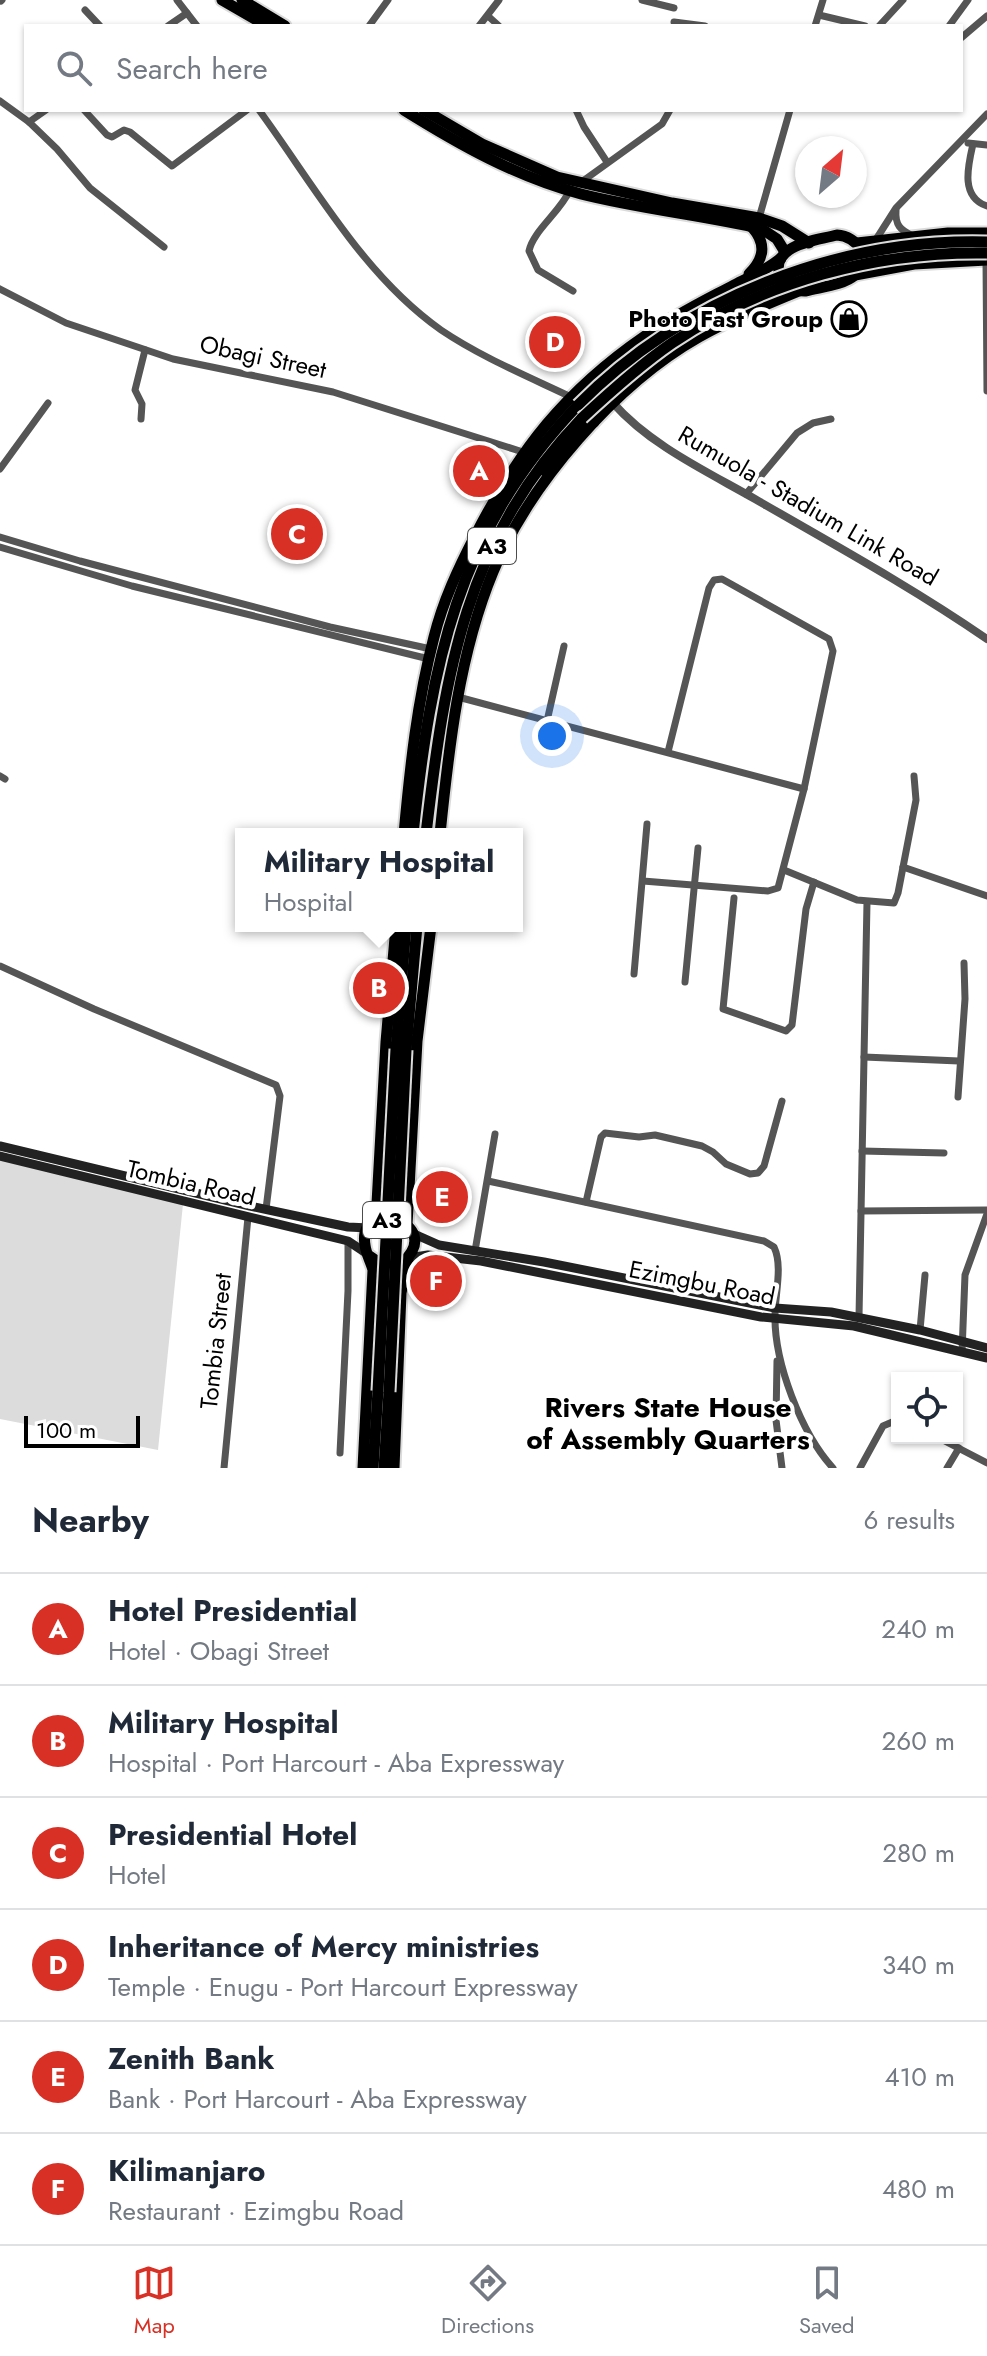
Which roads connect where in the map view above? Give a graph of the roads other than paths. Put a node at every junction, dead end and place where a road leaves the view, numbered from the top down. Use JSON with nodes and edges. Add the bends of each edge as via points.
{"nodes":[{"id":1,"x":177,"y":0,"type":"edge"},
{"id":2,"x":222,"y":0,"type":"edge"},
{"id":3,"x":242,"y":0,"type":"edge"},
{"id":4,"x":388,"y":0,"type":"edge"},
{"id":5,"x":499,"y":0,"type":"edge"},
{"id":6,"x":642,"y":0,"type":"edge"},
{"id":7,"x":823,"y":0,"type":"edge"},
{"id":8,"x":903,"y":0,"type":"edge"},
{"id":9,"x":968,"y":0,"type":"edge"},
{"id":10,"x":674,"y":4,"type":"edge"},
{"id":11,"x":85,"y":10,"type":"dead end"},
{"id":12,"x":187,"y":13,"type":"junction"},
{"id":13,"x":819,"y":15,"type":"junction"},
{"id":14,"x":488,"y":16,"type":"junction"},
{"id":15,"x":987,"y":16,"type":"edge"},
{"id":16,"x":98,"y":24,"type":"edge"},
{"id":17,"x":171,"y":24,"type":"edge"},
{"id":18,"x":195,"y":24,"type":"edge"},
{"id":19,"x":264,"y":24,"type":"edge"},
{"id":20,"x":282,"y":24,"type":"edge"},
{"id":21,"x":370,"y":24,"type":"edge"},
{"id":22,"x":481,"y":24,"type":"edge"},
{"id":23,"x":497,"y":24,"type":"edge"},
{"id":24,"x":674,"y":24,"type":"edge"},
{"id":25,"x":816,"y":24,"type":"edge"},
{"id":26,"x":857,"y":24,"type":"edge"},
{"id":27,"x":881,"y":24,"type":"edge"},
{"id":28,"x":950,"y":24,"type":"edge"},
{"id":29,"x":963,"y":36,"type":"edge"},
{"id":30,"x":0,"y":101,"type":"edge"},
{"id":31,"x":43,"y":112,"type":"edge"},
{"id":32,"x":86,"y":112,"type":"edge"},
{"id":33,"x":244,"y":112,"type":"edge"},
{"id":34,"x":260,"y":112,"type":"edge"},
{"id":35,"x":408,"y":112,"type":"edge"},
{"id":36,"x":428,"y":112,"type":"edge"},
{"id":37,"x":577,"y":112,"type":"edge"},
{"id":38,"x":669,"y":112,"type":"edge"},
{"id":39,"x":789,"y":112,"type":"edge"},
{"id":40,"x":987,"y":114,"type":"edge"},
{"id":41,"x":29,"y":122,"type":"junction"},
{"id":42,"x":962,"y":141,"type":"junction"},
{"id":43,"x":973,"y":144,"type":"junction"},
{"id":44,"x":987,"y":145,"type":"edge"},
{"id":45,"x":607,"y":162,"type":"junction"},
{"id":46,"x":575,"y":187,"type":"junction"},
{"id":47,"x":987,"y":206,"type":"edge"},
{"id":48,"x":896,"y":208,"type":"junction"},
{"id":49,"x":755,"y":223,"type":"junction"},
{"id":50,"x":987,"y":233,"type":"edge"},
{"id":51,"x":914,"y":237,"type":"junction"},
{"id":52,"x":874,"y":242,"type":"junction"},
{"id":53,"x":987,"y":242,"type":"edge"},
{"id":54,"x":809,"y":243,"type":"junction"},
{"id":55,"x":857,"y":243,"type":"junction"},
{"id":56,"x":164,"y":247,"type":"dead end"},
{"id":57,"x":987,"y":253,"type":"edge"},
{"id":58,"x":783,"y":255,"type":"junction"},
{"id":59,"x":987,"y":260,"type":"edge"},
{"id":60,"x":855,"y":275,"type":"junction"},
{"id":61,"x":739,"y":283,"type":"junction"},
{"id":62,"x":0,"y":289,"type":"edge"},
{"id":63,"x":573,"y":291,"type":"dead end"},
{"id":64,"x":799,"y":291,"type":"junction"},
{"id":65,"x":145,"y":350,"type":"junction"},
{"id":66,"x":987,"y":391,"type":"edge"},
{"id":67,"x":574,"y":401,"type":"junction"},
{"id":68,"x":48,"y":403,"type":"dead end"},
{"id":69,"x":613,"y":403,"type":"junction"},
{"id":70,"x":141,"y":419,"type":"dead end"},
{"id":71,"x":831,"y":419,"type":"dead end"},
{"id":72,"x":588,"y":420,"type":"junction"},
{"id":73,"x":523,"y":452,"type":"junction"},
{"id":74,"x":0,"y":469,"type":"edge"},
{"id":75,"x":509,"y":474,"type":"junction"},
{"id":76,"x":746,"y":494,"type":"junction"},
{"id":77,"x":0,"y":537,"type":"edge"},
{"id":78,"x":0,"y":547,"type":"edge"},
{"id":79,"x":476,"y":554,"type":"junction"},
{"id":80,"x":329,"y":631,"type":"junction"},
{"id":81,"x":987,"y":639,"type":"edge"},
{"id":82,"x":564,"y":646,"type":"dead end"},
{"id":83,"x":430,"y":654,"type":"junction"},
{"id":84,"x":458,"y":697,"type":"junction"},
{"id":85,"x":547,"y":721,"type":"junction"},
{"id":86,"x":668,"y":752,"type":"junction"},
{"id":87,"x":914,"y":776,"type":"dead end"},
{"id":88,"x":804,"y":789,"type":"junction"},
{"id":89,"x":647,"y":824,"type":"dead end"},
{"id":90,"x":405,"y":828,"type":"edge"},
{"id":91,"x":414,"y":828,"type":"edge"},
{"id":92,"x":427,"y":828,"type":"edge"},
{"id":93,"x":441,"y":828,"type":"edge"},
{"id":94,"x":698,"y":848,"type":"dead end"},
{"id":95,"x":903,"y":867,"type":"junction"},
{"id":96,"x":784,"y":870,"type":"junction"},
{"id":97,"x":643,"y":881,"type":"junction"},
{"id":98,"x":814,"y":882,"type":"junction"},
{"id":99,"x":694,"y":885,"type":"junction"},
{"id":100,"x":987,"y":896,"type":"edge"},
{"id":101,"x":734,"y":898,"type":"dead end"},
{"id":102,"x":867,"y":902,"type":"junction"},
{"id":103,"x":395,"y":932,"type":"edge"},
{"id":104,"x":406,"y":932,"type":"edge"},
{"id":105,"x":416,"y":932,"type":"edge"},
{"id":106,"x":430,"y":932,"type":"edge"},
{"id":107,"x":964,"y":963,"type":"dead end"},
{"id":108,"x":0,"y":966,"type":"edge"},
{"id":109,"x":634,"y":974,"type":"dead end"},
{"id":110,"x":685,"y":982,"type":"dead end"},
{"id":111,"x":401,"y":1050,"type":"junction"},
{"id":112,"x":864,"y":1057,"type":"junction"},
{"id":113,"x":959,"y":1061,"type":"junction"},
{"id":114,"x":958,"y":1097,"type":"dead end"},
{"id":115,"x":782,"y":1101,"type":"dead end"},
{"id":116,"x":495,"y":1134,"type":"dead end"},
{"id":117,"x":0,"y":1146,"type":"edge"},
{"id":118,"x":862,"y":1151,"type":"junction"},
{"id":119,"x":944,"y":1153,"type":"dead end"},
{"id":120,"x":0,"y":1156,"type":"edge"},
{"id":121,"x":488,"y":1181,"type":"junction"},
{"id":122,"x":586,"y":1202,"type":"junction"},
{"id":123,"x":266,"y":1209,"type":"junction"},
{"id":124,"x":861,"y":1211,"type":"junction"},
{"id":125,"x":987,"y":1212,"type":"edge"},
{"id":126,"x":248,"y":1217,"type":"junction"},
{"id":127,"x":372,"y":1225,"type":"junction"},
{"id":128,"x":410,"y":1229,"type":"junction"},
{"id":129,"x":348,"y":1241,"type":"junction"},
{"id":130,"x":475,"y":1251,"type":"junction"},
{"id":131,"x":368,"y":1255,"type":"junction"},
{"id":132,"x":408,"y":1258,"type":"junction"},
{"id":133,"x":925,"y":1275,"type":"dead end"},
{"id":134,"x":774,"y":1313,"type":"junction"},
{"id":135,"x":859,"y":1317,"type":"junction"},
{"id":136,"x":920,"y":1330,"type":"junction"},
{"id":137,"x":962,"y":1347,"type":"junction"},
{"id":138,"x":987,"y":1348,"type":"edge"},
{"id":139,"x":777,"y":1355,"type":"junction"},
{"id":140,"x":987,"y":1358,"type":"edge"},
{"id":141,"x":383,"y":1392,"type":"junction"},
{"id":142,"x":891,"y":1423,"type":"edge"},
{"id":143,"x":951,"y":1444,"type":"edge"},
{"id":144,"x":959,"y":1448,"type":"junction"},
{"id":145,"x":340,"y":1453,"type":"dead end"},
{"id":146,"x":987,"y":1463,"type":"edge"},
{"id":147,"x":224,"y":1468,"type":"edge"},
{"id":148,"x":363,"y":1468,"type":"edge"},
{"id":149,"x":373,"y":1468,"type":"edge"},
{"id":150,"x":384,"y":1468,"type":"edge"},
{"id":151,"x":394,"y":1468,"type":"edge"},
{"id":152,"x":782,"y":1468,"type":"edge"},
{"id":153,"x":833,"y":1468,"type":"edge"},
{"id":154,"x":860,"y":1468,"type":"edge"},
{"id":155,"x":947,"y":1468,"type":"edge"}],
"edges":[{"from":1,"to":12,"type":"street"},
{"from":2,"to":19,"type":"main road"},
{"from":3,"to":20,"type":"main road"},
{"from":4,"to":21,"type":"street"},
{"from":5,"to":14,"type":"street"},
{"from":6,"to":10,"type":"street"},
{"from":7,"to":13,"type":"street"},
{"from":8,"to":27,"type":"street"},
{"from":9,"to":28,"type":"street"},
{"from":10,"to":24,"type":"street"},
{"from":11,"to":16,"type":"street"},
{"from":12,"to":17,"type":"street"},
{"from":12,"to":18,"type":"street"},
{"from":13,"to":25,"type":"street"},
{"from":13,"to":26,"type":"street"},
{"from":14,"to":22,"type":"street"},
{"from":14,"to":23,"type":"street"},
{"from":15,"to":29,"type":"street"},
{"from":30,"to":41,"type":"street"},
{"from":31,"to":41,"type":"street"},
{"from":32,"to":33,"type":"street","via":[[107,135],[130,132],[172,166]]},
{"from":34,"to":67,"type":"street","via":[[363,255],[406,302],[470,348]]},
{"from":35,"to":46,"type":"main road","via":[[494,161]]},
{"from":36,"to":46,"type":"main road"},
{"from":37,"to":45,"type":"street"},
{"from":38,"to":45,"type":"street","via":[[662,124]]},
{"from":39,"to":49,"type":"street"},
{"from":40,"to":42,"type":"street"},
{"from":41,"to":56,"type":"street","via":[[90,188]]},
{"from":42,"to":43,"type":"street"},
{"from":42,"to":48,"type":"street"},
{"from":43,"to":44,"type":"street"},
{"from":43,"to":47,"type":"street","via":[[967,170],[970,194]]},
{"from":45,"to":46,"type":"street"},
{"from":46,"to":49,"type":"main road"},
{"from":46,"to":63,"type":"street","via":[[529,251],[538,270]]},
{"from":48,"to":51,"type":"street","via":[[898,225]]},
{"from":48,"to":52,"type":"street"},
{"from":49,"to":54,"type":"main road","via":[[782,226]]},
{"from":49,"to":58,"type":"main road","via":[[770,233]]},
{"from":49,"to":61,"type":"main road","via":[[761,259]]},
{"from":50,"to":51,"type":"main road"},
{"from":51,"to":52,"type":"main road"},
{"from":52,"to":55,"type":"main road"},
{"from":53,"to":67,"type":"main road","number":"A3","bridge":true,"via":[[881,250],[774,279],[659,339]]},
{"from":54,"to":55,"type":"main road","via":[[845,235]]},
{"from":54,"to":58,"type":"main road"},
{"from":55,"to":60,"type":"main road","via":[[863,256]]},
{"from":57,"to":72,"type":"main road","number":"A3","bridge":true,"via":[[876,261],[779,289],[684,336],[630,375]]},
{"from":58,"to":61,"type":"main road"},
{"from":58,"to":64,"type":"main road","via":[[781,279]]},
{"from":59,"to":60,"type":"main road","via":[[914,264]]},
{"from":59,"to":66,"type":"street"},
{"from":60,"to":64,"type":"main road"},
{"from":61,"to":67,"type":"main road","via":[[646,335]]},
{"from":62,"to":65,"type":"street","name":"Obagi Street","via":[[66,323]]},
{"from":64,"to":69,"type":"main road","via":[[697,338]]},
{"from":65,"to":70,"type":"street","via":[[135,390],[142,404]]},
{"from":65,"to":73,"type":"street","name":"Obagi Street","via":[[324,390]]},
{"from":67,"to":73,"type":"main road"},
{"from":67,"to":79,"type":"main road","number":"A3","via":[[516,479]]},
{"from":68,"to":74,"type":"street"},
{"from":69,"to":72,"type":"main road"},
{"from":69,"to":76,"type":"street","name":"Rumuola - Stadium Link Road","via":[[654,439]]},
{"from":71,"to":76,"type":"street","via":[[797,433]]},
{"from":72,"to":84,"type":"main road","via":[[537,492],[493,571]]},
{"from":72,"to":92,"type":"main road","number":"A3","via":[[529,480],[475,584],[443,707]]},
{"from":73,"to":75,"type":"main road"},
{"from":75,"to":79,"type":"main road"},
{"from":75,"to":83,"type":"main road","via":[[458,569]]},
{"from":76,"to":81,"type":"street","name":"Rumuola - Stadium Link Road"},
{"from":77,"to":80,"type":"street"},
{"from":78,"to":80,"type":"street","via":[[132,586]]},
{"from":79,"to":91,"type":"main road","number":"A3","via":[[440,656]]},
{"from":80,"to":83,"type":"street"},
{"from":82,"to":85,"type":"street"},
{"from":83,"to":90,"type":"main road","via":[[418,708]]},
{"from":84,"to":85,"type":"street"},
{"from":84,"to":93,"type":"main road"},
{"from":85,"to":86,"type":"street"},
{"from":86,"to":88,"type":"street"},
{"from":86,"to":88,"type":"street","via":[[709,588],[722,579],[832,645]]},
{"from":87,"to":95,"type":"street","via":[[916,800]]},
{"from":88,"to":96,"type":"street"},
{"from":89,"to":97,"type":"street"},
{"from":94,"to":99,"type":"street"},
{"from":95,"to":100,"type":"street"},
{"from":95,"to":102,"type":"street","via":[[894,903]]},
{"from":96,"to":98,"type":"street"},
{"from":96,"to":99,"type":"street","via":[[774,891]]},
{"from":97,"to":99,"type":"street"},
{"from":97,"to":109,"type":"street"},
{"from":98,"to":101,"type":"street","via":[[792,1025],[786,1031],[723,1009]]},
{"from":98,"to":102,"type":"street"},
{"from":99,"to":110,"type":"street"},
{"from":102,"to":112,"type":"street"},
{"from":103,"to":127,"type":"main road"},
{"from":104,"to":111,"type":"main road","number":"A3"},
{"from":105,"to":111,"type":"main road","number":"A3"},
{"from":106,"to":128,"type":"main road","via":[[417,1041]]},
{"from":107,"to":113,"type":"street"},
{"from":108,"to":123,"type":"street","via":[[276,1085],[280,1096]]},
{"from":111,"to":141,"type":"main road","number":"A3","bridge":true},
{"from":112,"to":113,"type":"street"},
{"from":112,"to":118,"type":"street"},
{"from":113,"to":114,"type":"street"},
{"from":115,"to":122,"type":"street","via":[[758,1173],[726,1164],[702,1146],[655,1135],[605,1133]]},
{"from":116,"to":121,"type":"street"},
{"from":117,"to":123,"type":"main road","name":"Tombia Road"},
{"from":118,"to":119,"type":"street"},
{"from":118,"to":124,"type":"street"},
{"from":120,"to":126,"type":"main road","name":"Tombia Road"},
{"from":121,"to":122,"type":"street"},
{"from":121,"to":130,"type":"street"},
{"from":122,"to":134,"type":"street","via":[[769,1243],[777,1258]]},
{"from":123,"to":127,"type":"main road","name":"Tombia Road","via":[[348,1227]]},
{"from":124,"to":125,"type":"street"},
{"from":124,"to":135,"type":"street"},
{"from":125,"to":137,"type":"street","via":[[965,1275]]},
{"from":126,"to":129,"type":"main road","name":"Tombia Road"},
{"from":126,"to":147,"type":"street","name":"Tombia Street"},
{"from":127,"to":128,"type":"main road","via":[[388,1217]]},
{"from":127,"to":131,"type":"main road","via":[[365,1241]]},
{"from":128,"to":130,"type":"main road","name":"Ezimgbu Road","via":[[439,1245]]},
{"from":128,"to":132,"type":"main road","via":[[414,1244]]},
{"from":129,"to":131,"type":"main road","name":"Tombia Road"},
{"from":129,"to":145,"type":"street"},
{"from":130,"to":134,"type":"main road","name":"Ezimgbu Road"},
{"from":131,"to":132,"type":"main road","via":[[391,1266]]},
{"from":131,"to":148,"type":"main road","via":[[373,1283]]},
{"from":132,"to":134,"type":"main road","name":"Ezimgbu Road","via":[[481,1261]]},
{"from":132,"to":151,"type":"main road","via":[[401,1293]]},
{"from":133,"to":136,"type":"street"},
{"from":134,"to":135,"type":"main road","name":"Ezimgbu Road"},
{"from":134,"to":137,"type":"main road","name":"Ezimgbu Road"},
{"from":134,"to":139,"type":"street"},
{"from":135,"to":136,"type":"main road","name":"Ezimgbu Road"},
{"from":136,"to":137,"type":"main road","name":"Ezimgbu Road"},
{"from":137,"to":138,"type":"main road","name":"Ezimgbu Road"},
{"from":137,"to":140,"type":"main road","name":"Ezimgbu Road"},
{"from":139,"to":152,"type":"street","via":[[775,1401]]},
{"from":139,"to":153,"type":"street","via":[[792,1398]]},
{"from":141,"to":149,"type":"main road","number":"A3"},
{"from":141,"to":150,"type":"main road","number":"A3"},
{"from":142,"to":154,"type":"street","via":[[883,1426]]},
{"from":143,"to":144,"type":"street"},
{"from":144,"to":146,"type":"street"},
{"from":144,"to":155,"type":"street"}]}
